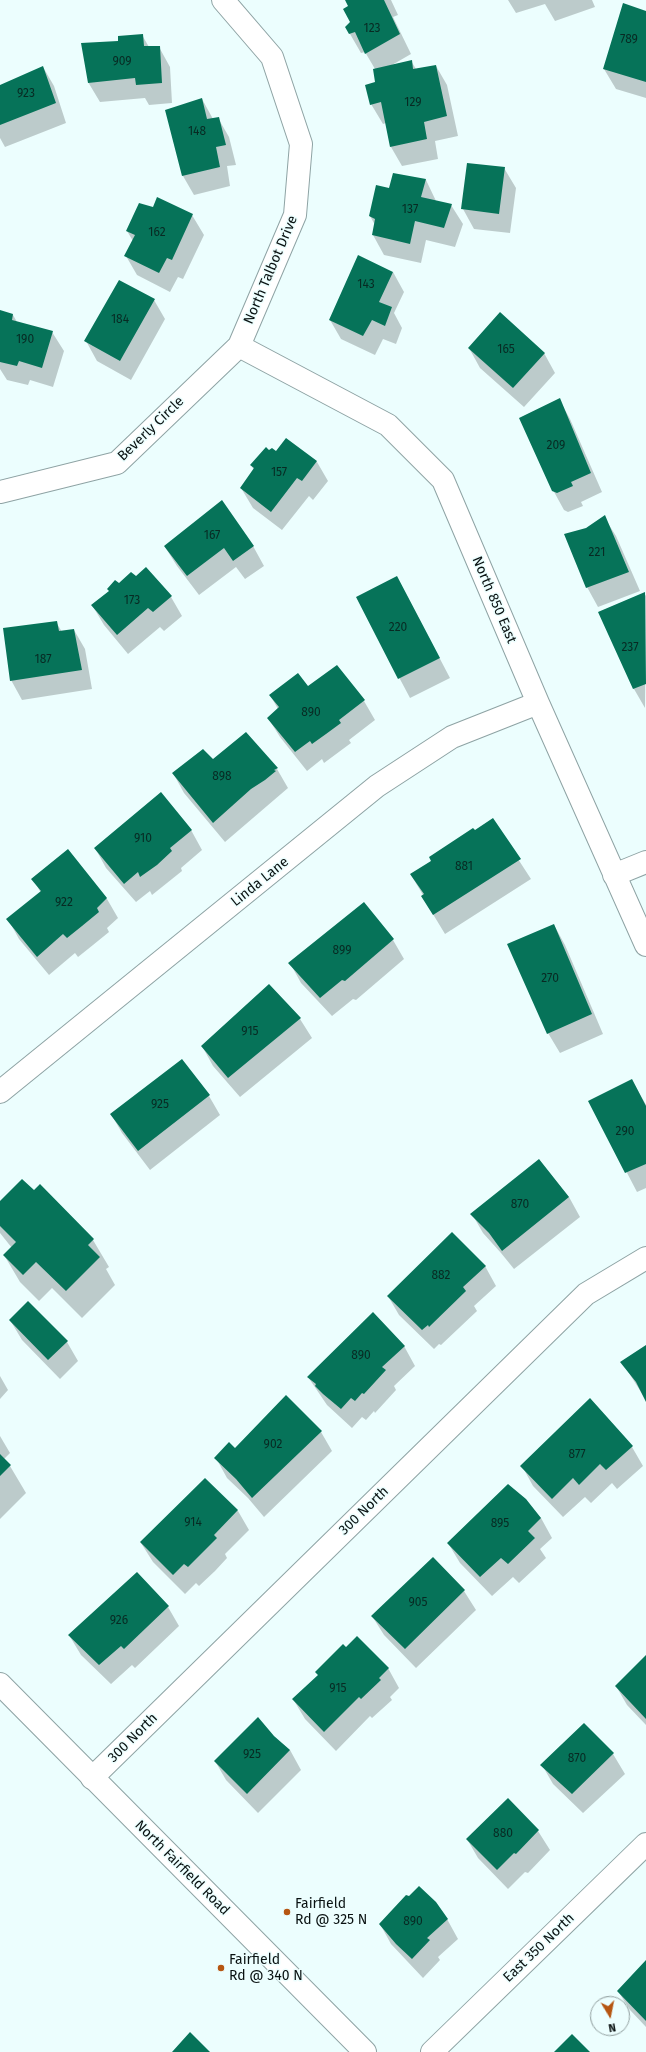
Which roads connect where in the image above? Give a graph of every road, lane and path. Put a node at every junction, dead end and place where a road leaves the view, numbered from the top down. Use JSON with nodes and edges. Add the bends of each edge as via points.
{"nodes":[{"id":1,"x":223,"y":0,"type":"edge"},
{"id":2,"x":239,"y":346,"type":"junction"},
{"id":3,"x":0,"y":492,"type":"edge"},
{"id":4,"x":538,"y":703,"type":"junction"},
{"id":5,"x":646,"y":862,"type":"edge"},
{"id":6,"x":614,"y":874,"type":"junction"},
{"id":7,"x":646,"y":945,"type":"edge"},
{"id":8,"x":0,"y":1092,"type":"edge"},
{"id":9,"x":646,"y":1258,"type":"edge"},
{"id":10,"x":0,"y":1684,"type":"edge"},
{"id":11,"x":92,"y":1778,"type":"junction"},
{"id":12,"x":646,"y":1844,"type":"edge"},
{"id":13,"x":365,"y":2052,"type":"edge"},
{"id":14,"x":432,"y":2052,"type":"edge"}],
"edges":[{"from":1,"to":2,"type":"street","name":"North Talbot Drive","via":[[272,57],[301,144],[295,215]]},
{"from":2,"to":3,"type":"street","name":"Beverly Circle","via":[[117,463]]},
{"from":2,"to":4,"type":"street","name":"North 850 East","via":[[388,425],[443,480]]},
{"from":4,"to":6,"type":"street","name":"North 850 East"},
{"from":4,"to":8,"type":"street","name":"Linda Lane","via":[[452,737],[377,786]]},
{"from":5,"to":6,"type":"street"},
{"from":6,"to":7,"type":"street","name":"North 850 East"},
{"from":9,"to":11,"type":"street","name":"300 North","via":[[586,1294]]},
{"from":10,"to":11,"type":"street","name":"North Fairfield Road"},
{"from":11,"to":13,"type":"street","name":"North Fairfield Road"},
{"from":12,"to":14,"type":"street","name":"East 350 North"}]}
